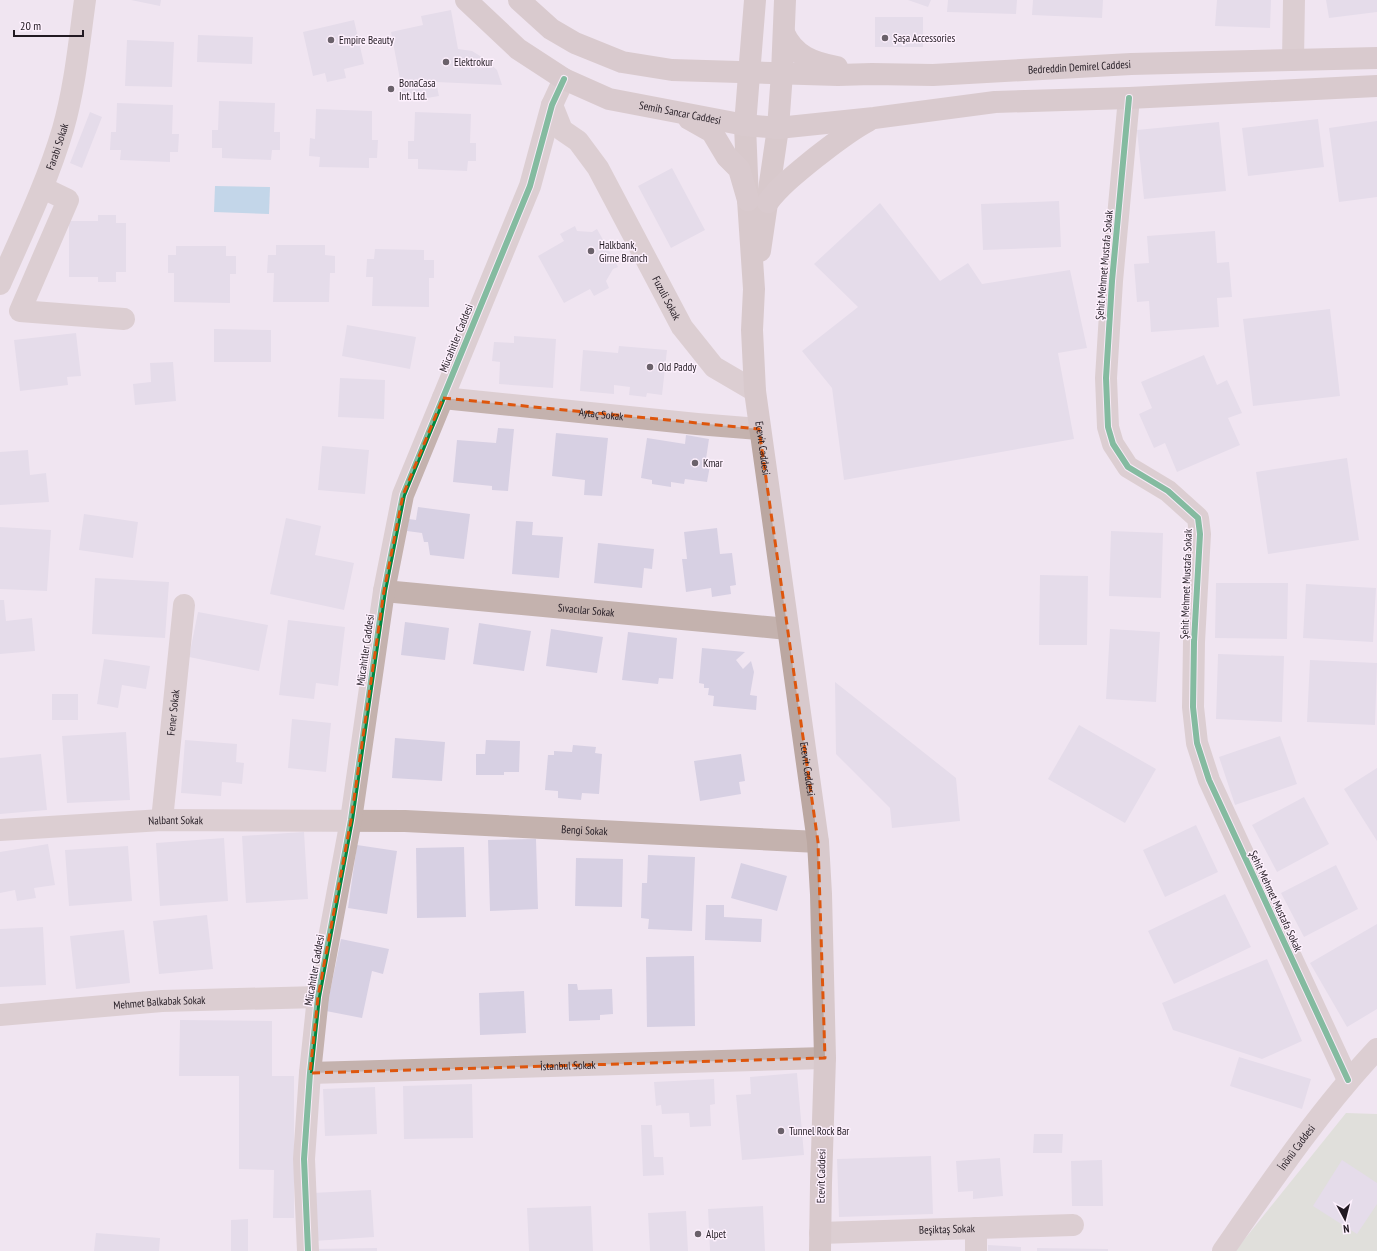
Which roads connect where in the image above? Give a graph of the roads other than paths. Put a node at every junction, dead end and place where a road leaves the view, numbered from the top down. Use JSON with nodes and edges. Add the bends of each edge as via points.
{"nodes":[{"id":1,"x":85,"y":0,"type":"edge"},
{"id":2,"x":466,"y":0,"type":"edge"},
{"id":3,"x":519,"y":0,"type":"edge"},
{"id":4,"x":755,"y":0,"type":"edge"},
{"id":5,"x":785,"y":0,"type":"edge"},
{"id":6,"x":1294,"y":0,"type":"edge"},
{"id":7,"x":784,"y":33,"type":"junction"},
{"id":8,"x":752,"y":34,"type":"junction"},
{"id":9,"x":1377,"y":58,"type":"edge"},
{"id":10,"x":1293,"y":60,"type":"junction"},
{"id":11,"x":677,"y":70,"type":"junction"},
{"id":12,"x":749,"y":72,"type":"junction"},
{"id":13,"x":782,"y":74,"type":"junction"},
{"id":14,"x":872,"y":74,"type":"junction"},
{"id":15,"x":564,"y":79,"type":"junction"},
{"id":16,"x":1377,"y":86,"type":"edge"},
{"id":17,"x":1129,"y":98,"type":"junction"},
{"id":18,"x":552,"y":105,"type":"junction"},
{"id":19,"x":670,"y":111,"type":"junction"},
{"id":20,"x":874,"y":118,"type":"junction"},
{"id":21,"x":745,"y":125,"type":"junction"},
{"id":22,"x":778,"y":128,"type":"junction"},
{"id":23,"x":43,"y":188,"type":"junction"},
{"id":24,"x":758,"y":201,"type":"junction"},
{"id":25,"x":0,"y":284,"type":"edge"},
{"id":26,"x":124,"y":319,"type":"dead end"},
{"id":27,"x":755,"y":391,"type":"junction"},
{"id":28,"x":443,"y":398,"type":"junction"},
{"id":29,"x":759,"y":429,"type":"junction"},
{"id":30,"x":384,"y":591,"type":"junction"},
{"id":31,"x":184,"y":605,"type":"dead end"},
{"id":32,"x":788,"y":629,"type":"junction"},
{"id":33,"x":162,"y":820,"type":"junction"},
{"id":34,"x":351,"y":820,"type":"junction"},
{"id":35,"x":0,"y":830,"type":"edge"},
{"id":36,"x":818,"y":842,"type":"junction"},
{"id":37,"x":318,"y":997,"type":"junction"},
{"id":38,"x":0,"y":1015,"type":"edge"},
{"id":39,"x":1377,"y":1049,"type":"edge"},
{"id":40,"x":825,"y":1058,"type":"junction"},
{"id":41,"x":310,"y":1073,"type":"junction"},
{"id":42,"x":1348,"y":1080,"type":"junction"},
{"id":43,"x":1073,"y":1225,"type":"dead end"},
{"id":44,"x":976,"y":1228,"type":"junction"},
{"id":45,"x":820,"y":1242,"type":"edge"},
{"id":46,"x":308,"y":1251,"type":"edge"},
{"id":47,"x":976,"y":1251,"type":"edge"},
{"id":48,"x":1223,"y":1251,"type":"edge"}],
"edges":[{"from":1,"to":23,"type":"street","name":"Farabi Sokak","via":[[76,67],[63,129]]},
{"from":2,"to":15,"type":"main road","name":"Semih Sancar Caddesi","via":[[518,48]]},
{"from":3,"to":11,"type":"main road","via":[[551,29],[575,43],[622,62]]},
{"from":4,"to":8,"type":"main road"},
{"from":5,"to":7,"type":"main road"},
{"from":6,"to":10,"type":"street"},
{"from":7,"to":13,"type":"main road"},
{"from":7,"to":14,"type":"main road","via":[[795,51],[811,60],[823,65]]},
{"from":8,"to":11,"type":"main road","via":[[744,50],[729,62],[714,68]]},
{"from":8,"to":12,"type":"main road"},
{"from":9,"to":10,"type":"main road","name":"Bedreddin Demirel Caddesi"},
{"from":10,"to":14,"type":"main road","name":"Bedreddin Demirel Caddesi","via":[[1131,64],[933,75]]},
{"from":11,"to":12,"type":"main road"},
{"from":12,"to":13,"type":"main road"},
{"from":12,"to":21,"type":"main road"},
{"from":13,"to":14,"type":"main road","name":"Bedreddin Demirel Caddesi"},
{"from":13,"to":22,"type":"main road"},
{"from":15,"to":18,"type":"street","name":"Mücahitler Caddesi"},
{"from":15,"to":19,"type":"main road","name":"Semih Sancar Caddesi","via":[[610,99]]},
{"from":16,"to":17,"type":"main road"},
{"from":17,"to":20,"type":"main road","name":"Semih Sancar Caddesi","via":[[995,102]]},
{"from":17,"to":42,"type":"street","name":"Şehit Mehmet Mustafa Sokak","via":[[1112,281],[1106,378],[1108,427],[1113,444],[1128,467],[1168,491],[1198,518],[1200,534],[1193,700],[1197,743],[1209,780]]},
{"from":18,"to":27,"type":"street","name":"Fuzuli Sokak","via":[[562,130],[578,141],[598,168],[682,327],[714,367]]},
{"from":18,"to":28,"type":"street","name":"Mücahitler Caddesi","via":[[530,186]]},
{"from":19,"to":21,"type":"main road","name":"Semih Sancar Caddesi"},
{"from":19,"to":24,"type":"main road","via":[[712,132]]},
{"from":20,"to":22,"type":"main road","name":"Semih Sancar Caddesi"},
{"from":20,"to":24,"type":"main road","via":[[848,133],[777,190]]},
{"from":21,"to":22,"type":"main road","name":"Semih Sancar Caddesi"},
{"from":21,"to":24,"type":"main road","name":"Ecevit Caddesi"},
{"from":22,"to":24,"type":"main road","name":"Ecevit Caddesi"},
{"from":23,"to":25,"type":"street","name":"Farabi Sokak"},
{"from":23,"to":26,"type":"street","via":[[68,200],[20,311]]},
{"from":24,"to":27,"type":"main road","name":"Ecevit Caddesi","via":[[752,330]]},
{"from":27,"to":29,"type":"main road","name":"Ecevit Caddesi"},
{"from":28,"to":29,"type":"street","name":"Aytaç Sokak"},
{"from":28,"to":30,"type":"street","name":"Mücahitler Caddesi","via":[[403,495]]},
{"from":29,"to":32,"type":"main road","name":"Ecevit Caddesi"},
{"from":30,"to":32,"type":"street","name":"Sıvacılar Sokak"},
{"from":30,"to":34,"type":"street","name":"Mücahitler Caddesi"},
{"from":31,"to":33,"type":"street","name":"Fener Sokak"},
{"from":32,"to":36,"type":"main road","name":"Ecevit Caddesi"},
{"from":33,"to":34,"type":"street","name":"Nalbant Sokak"},
{"from":33,"to":35,"type":"street","name":"Nalbant Sokak"},
{"from":34,"to":36,"type":"street","name":"Bengi Sokak"},
{"from":34,"to":37,"type":"street","name":"Mücahitler Caddesi"},
{"from":36,"to":40,"type":"main road","name":"Ecevit Caddesi"},
{"from":37,"to":38,"type":"street","name":"Mehmet Balkabak Sokak","via":[[162,1001]]},
{"from":37,"to":41,"type":"street","name":"Mücahitler Caddesi"},
{"from":39,"to":42,"type":"street","name":"İnönü Caddesi"},
{"from":40,"to":41,"type":"street","name":"İstanbul Sokak"},
{"from":40,"to":45,"type":"main road","name":"Ecevit Caddesi"},
{"from":41,"to":46,"type":"street","name":"Mücahitler Caddesi","via":[[304,1159]]},
{"from":42,"to":48,"type":"street","name":"İnönü Caddesi"},
{"from":43,"to":44,"type":"street","name":"Beşiktaş Sokak"},
{"from":44,"to":45,"type":"street","name":"Beşiktaş Sokak"},
{"from":44,"to":47,"type":"street"}]}
